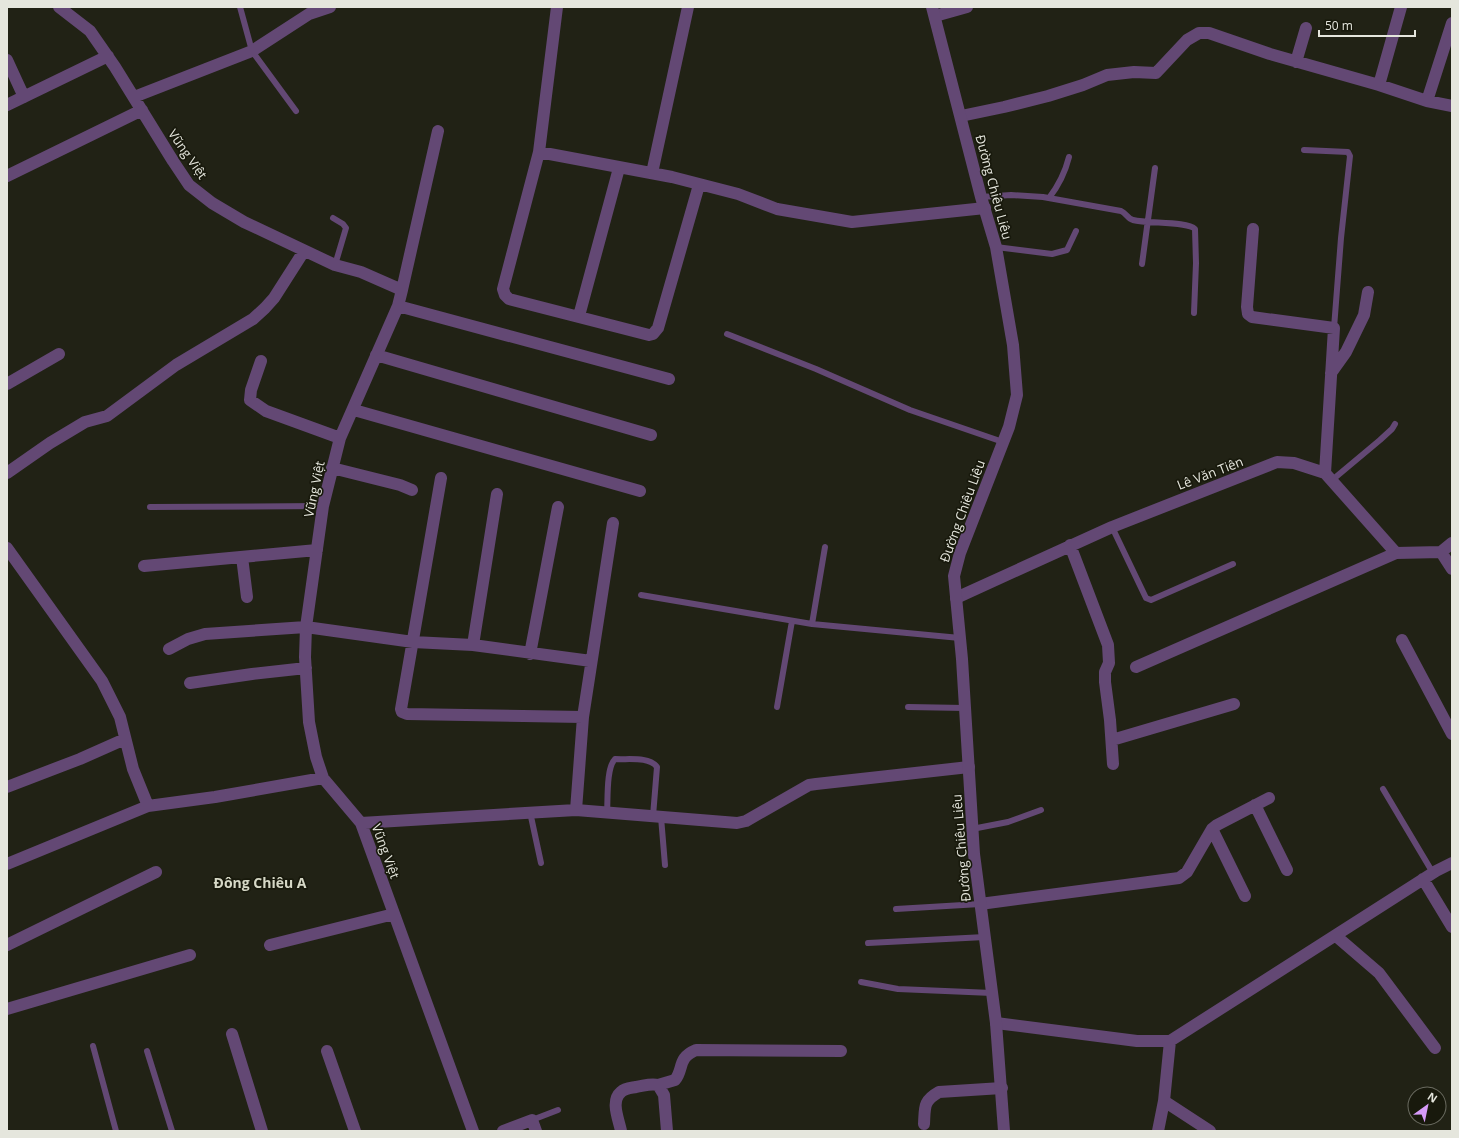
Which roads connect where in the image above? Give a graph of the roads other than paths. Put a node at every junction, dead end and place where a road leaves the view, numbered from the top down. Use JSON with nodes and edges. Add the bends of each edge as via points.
{"nodes":[{"id":1,"x":59,"y":7,"type":"edge"},
{"id":2,"x":240,"y":7,"type":"edge"},
{"id":3,"x":330,"y":7,"type":"edge"},
{"id":4,"x":557,"y":7,"type":"edge"},
{"id":5,"x":688,"y":7,"type":"edge"},
{"id":6,"x":967,"y":7,"type":"edge"},
{"id":7,"x":1400,"y":7,"type":"edge"},
{"id":8,"x":934,"y":12,"type":"edge"},
{"id":9,"x":1452,"y":23,"type":"edge"},
{"id":10,"x":1306,"y":28,"type":"dead end"},
{"id":11,"x":252,"y":51,"type":"junction"},
{"id":12,"x":108,"y":56,"type":"junction"},
{"id":13,"x":7,"y":60,"type":"edge"},
{"id":14,"x":1296,"y":62,"type":"junction"},
{"id":15,"x":1380,"y":85,"type":"junction"},
{"id":16,"x":24,"y":97,"type":"junction"},
{"id":17,"x":134,"y":97,"type":"junction"},
{"id":18,"x":1427,"y":101,"type":"junction"},
{"id":19,"x":7,"y":105,"type":"edge"},
{"id":20,"x":1452,"y":106,"type":"edge"},
{"id":21,"x":142,"y":110,"type":"junction"},
{"id":22,"x":296,"y":111,"type":"dead end"},
{"id":23,"x":961,"y":116,"type":"junction"},
{"id":24,"x":438,"y":131,"type":"dead end"},
{"id":25,"x":1304,"y":150,"type":"dead end"},
{"id":26,"x":539,"y":152,"type":"junction"},
{"id":27,"x":1069,"y":157,"type":"dead end"},
{"id":28,"x":619,"y":168,"type":"junction"},
{"id":29,"x":1155,"y":168,"type":"dead end"},
{"id":30,"x":652,"y":173,"type":"junction"},
{"id":31,"x":7,"y":176,"type":"edge"},
{"id":32,"x":699,"y":185,"type":"junction"},
{"id":33,"x":1049,"y":198,"type":"junction"},
{"id":34,"x":983,"y":203,"type":"junction"},
{"id":35,"x":333,"y":218,"type":"dead end"},
{"id":36,"x":1148,"y":222,"type":"junction"},
{"id":37,"x":1253,"y":229,"type":"dead end"},
{"id":38,"x":1076,"y":231,"type":"dead end"},
{"id":39,"x":996,"y":247,"type":"junction"},
{"id":40,"x":304,"y":251,"type":"junction"},
{"id":41,"x":1142,"y":264,"type":"dead end"},
{"id":42,"x":335,"y":265,"type":"junction"},
{"id":43,"x":402,"y":290,"type":"junction"},
{"id":44,"x":1368,"y":292,"type":"dead end"},
{"id":45,"x":398,"y":306,"type":"junction"},
{"id":46,"x":1194,"y":313,"type":"dead end"},
{"id":47,"x":579,"y":316,"type":"junction"},
{"id":48,"x":1334,"y":328,"type":"junction"},
{"id":49,"x":726,"y":334,"type":"dead end"},
{"id":50,"x":58,"y":354,"type":"dead end"},
{"id":51,"x":376,"y":355,"type":"junction"},
{"id":52,"x":261,"y":361,"type":"dead end"},
{"id":53,"x":1331,"y":373,"type":"junction"},
{"id":54,"x":669,"y":379,"type":"dead end"},
{"id":55,"x":7,"y":384,"type":"edge"},
{"id":56,"x":354,"y":410,"type":"junction"},
{"id":57,"x":1395,"y":424,"type":"dead end"},
{"id":58,"x":651,"y":435,"type":"dead end"},
{"id":59,"x":340,"y":438,"type":"junction"},
{"id":60,"x":1003,"y":442,"type":"junction"},
{"id":61,"x":332,"y":468,"type":"junction"},
{"id":62,"x":7,"y":473,"type":"edge"},
{"id":63,"x":1328,"y":477,"type":"junction"},
{"id":64,"x":441,"y":478,"type":"dead end"},
{"id":65,"x":412,"y":490,"type":"dead end"},
{"id":66,"x":640,"y":491,"type":"dead end"},
{"id":67,"x":496,"y":494,"type":"dead end"},
{"id":68,"x":323,"y":506,"type":"junction"},
{"id":69,"x":150,"y":507,"type":"dead end"},
{"id":70,"x":558,"y":507,"type":"dead end"},
{"id":71,"x":612,"y":523,"type":"dead end"},
{"id":72,"x":1112,"y":527,"type":"junction"},
{"id":73,"x":1452,"y":543,"type":"edge"},
{"id":74,"x":1070,"y":545,"type":"junction"},
{"id":75,"x":825,"y":547,"type":"dead end"},
{"id":76,"x":7,"y":548,"type":"edge"},
{"id":77,"x":317,"y":550,"type":"junction"},
{"id":78,"x":1441,"y":552,"type":"junction"},
{"id":79,"x":1396,"y":553,"type":"junction"},
{"id":80,"x":242,"y":557,"type":"junction"},
{"id":81,"x":1232,"y":564,"type":"dead end"},
{"id":82,"x":144,"y":566,"type":"dead end"},
{"id":83,"x":1452,"y":569,"type":"edge"},
{"id":84,"x":641,"y":595,"type":"dead end"},
{"id":85,"x":247,"y":597,"type":"dead end"},
{"id":86,"x":956,"y":598,"type":"junction"},
{"id":87,"x":792,"y":621,"type":"junction"},
{"id":88,"x":812,"y":624,"type":"junction"},
{"id":89,"x":306,"y":627,"type":"junction"},
{"id":90,"x":960,"y":638,"type":"junction"},
{"id":91,"x":1402,"y":640,"type":"dead end"},
{"id":92,"x":413,"y":642,"type":"junction"},
{"id":93,"x":473,"y":646,"type":"junction"},
{"id":94,"x":169,"y":649,"type":"dead end"},
{"id":95,"x":530,"y":654,"type":"junction"},
{"id":96,"x":591,"y":661,"type":"junction"},
{"id":97,"x":1136,"y":667,"type":"dead end"},
{"id":98,"x":306,"y":668,"type":"junction"},
{"id":99,"x":190,"y":683,"type":"dead end"},
{"id":100,"x":1234,"y":704,"type":"dead end"},
{"id":101,"x":777,"y":707,"type":"dead end"},
{"id":102,"x":908,"y":707,"type":"dead end"},
{"id":103,"x":965,"y":708,"type":"junction"},
{"id":104,"x":583,"y":717,"type":"junction"},
{"id":105,"x":1452,"y":734,"type":"edge"},
{"id":106,"x":125,"y":739,"type":"junction"},
{"id":107,"x":1112,"y":740,"type":"junction"},
{"id":108,"x":1113,"y":764,"type":"dead end"},
{"id":109,"x":968,"y":767,"type":"junction"},
{"id":110,"x":323,"y":778,"type":"junction"},
{"id":111,"x":7,"y":787,"type":"edge"},
{"id":112,"x":1383,"y":789,"type":"dead end"},
{"id":113,"x":1269,"y":798,"type":"dead end"},
{"id":114,"x":1255,"y":805,"type":"junction"},
{"id":115,"x":148,"y":806,"type":"junction"},
{"id":116,"x":576,"y":810,"type":"junction"},
{"id":117,"x":1040,"y":810,"type":"dead end"},
{"id":118,"x":530,"y":812,"type":"junction"},
{"id":119,"x":607,"y":813,"type":"junction"},
{"id":120,"x":657,"y":817,"type":"junction"},
{"id":121,"x":361,"y":823,"type":"junction"},
{"id":122,"x":972,"y":829,"type":"junction"},
{"id":123,"x":1212,"y":829,"type":"junction"},
{"id":124,"x":541,"y":863,"type":"dead end"},
{"id":125,"x":1452,"y":863,"type":"edge"},
{"id":126,"x":7,"y":864,"type":"edge"},
{"id":127,"x":665,"y":865,"type":"dead end"},
{"id":128,"x":1287,"y":870,"type":"dead end"},
{"id":129,"x":156,"y":872,"type":"dead end"},
{"id":130,"x":1428,"y":876,"type":"junction"},
{"id":131,"x":1245,"y":896,"type":"dead end"},
{"id":132,"x":980,"y":904,"type":"junction"},
{"id":133,"x":896,"y":910,"type":"dead end"},
{"id":134,"x":394,"y":914,"type":"junction"},
{"id":135,"x":1452,"y":927,"type":"edge"},
{"id":136,"x":1336,"y":936,"type":"junction"},
{"id":137,"x":985,"y":937,"type":"junction"},
{"id":138,"x":868,"y":943,"type":"dead end"},
{"id":139,"x":7,"y":944,"type":"edge"},
{"id":140,"x":270,"y":945,"type":"dead end"},
{"id":141,"x":190,"y":955,"type":"dead end"},
{"id":142,"x":861,"y":982,"type":"dead end"},
{"id":143,"x":992,"y":993,"type":"junction"},
{"id":144,"x":7,"y":1009,"type":"edge"},
{"id":145,"x":996,"y":1023,"type":"junction"},
{"id":146,"x":232,"y":1034,"type":"dead end"},
{"id":147,"x":1170,"y":1041,"type":"junction"},
{"id":148,"x":93,"y":1046,"type":"dead end"},
{"id":149,"x":1435,"y":1048,"type":"dead end"},
{"id":150,"x":841,"y":1050,"type":"dead end"},
{"id":151,"x":147,"y":1051,"type":"dead end"},
{"id":152,"x":327,"y":1051,"type":"dead end"},
{"id":153,"x":658,"y":1085,"type":"junction"},
{"id":154,"x":1002,"y":1088,"type":"junction"},
{"id":155,"x":1164,"y":1101,"type":"junction"},
{"id":156,"x":558,"y":1110,"type":"dead end"},
{"id":157,"x":924,"y":1124,"type":"dead end"},
{"id":158,"x":534,"y":1125,"type":"edge"},
{"id":159,"x":116,"y":1131,"type":"edge"},
{"id":160,"x":172,"y":1131,"type":"edge"},
{"id":161,"x":262,"y":1131,"type":"edge"},
{"id":162,"x":355,"y":1131,"type":"edge"},
{"id":163,"x":474,"y":1131,"type":"edge"},
{"id":164,"x":503,"y":1131,"type":"edge"},
{"id":165,"x":621,"y":1131,"type":"edge"},
{"id":166,"x":667,"y":1131,"type":"edge"},
{"id":167,"x":1004,"y":1131,"type":"edge"},
{"id":168,"x":1158,"y":1131,"type":"edge"},
{"id":169,"x":1210,"y":1131,"type":"edge"}],
"edges":[{"from":1,"to":12,"type":"street","name":"Vũng Việt","via":[[90,31]]},
{"from":2,"to":11,"type":"lane"},
{"from":3,"to":11,"type":"street","via":[[308,14]]},
{"from":4,"to":26,"type":"street"},
{"from":5,"to":30,"type":"street"},
{"from":6,"to":8,"type":"street"},
{"from":7,"to":15,"type":"street"},
{"from":8,"to":23,"type":"street","name":"Đường Chiêu Liêu"},
{"from":9,"to":18,"type":"street"},
{"from":10,"to":14,"type":"street"},
{"from":11,"to":17,"type":"street"},
{"from":11,"to":22,"type":"lane"},
{"from":12,"to":16,"type":"street"},
{"from":12,"to":17,"type":"street","name":"Vũng Việt"},
{"from":13,"to":16,"type":"street"},
{"from":14,"to":15,"type":"street"},
{"from":14,"to":23,"type":"street","via":[[1209,33],[1199,33],[1187,40],[1156,73],[1107,75],[1048,96]]},
{"from":15,"to":18,"type":"street"},
{"from":16,"to":19,"type":"street"},
{"from":17,"to":21,"type":"street","name":"Vũng Việt"},
{"from":18,"to":20,"type":"street"},
{"from":21,"to":31,"type":"street"},
{"from":21,"to":40,"type":"street","name":"Vũng Việt","via":[[189,185],[212,203],[244,222]]},
{"from":23,"to":34,"type":"street","name":"Đường Chiêu Liêu"},
{"from":24,"to":43,"type":"street"},
{"from":25,"to":48,"type":"lane","via":[[1348,152],[1350,156]]},
{"from":26,"to":28,"type":"street"},
{"from":26,"to":47,"type":"street","via":[[503,289],[509,299]]},
{"from":27,"to":33,"type":"lane","via":[[1066,171]]},
{"from":28,"to":30,"type":"street"},
{"from":28,"to":47,"type":"street"},
{"from":29,"to":36,"type":"lane"},
{"from":30,"to":32,"type":"street"},
{"from":32,"to":34,"type":"street","via":[[738,194],[777,209],[852,222]]},
{"from":32,"to":47,"type":"street","via":[[658,328],[653,334]]},
{"from":33,"to":34,"type":"lane","via":[[1011,195]]},
{"from":33,"to":36,"type":"lane","via":[[1113,210],[1125,213],[1132,220]]},
{"from":34,"to":39,"type":"street","name":"Đường Chiêu Liêu"},
{"from":35,"to":42,"type":"lane","via":[[346,228]]},
{"from":36,"to":41,"type":"lane"},
{"from":36,"to":46,"type":"lane","via":[[1180,224],[1195,229]]},
{"from":37,"to":48,"type":"street","via":[[1248,314],[1252,317]]},
{"from":38,"to":39,"type":"lane","via":[[1067,250],[1052,254]]},
{"from":39,"to":60,"type":"street","name":"Đường Chiêu Liêu","via":[[1013,345],[1017,395]]},
{"from":40,"to":42,"type":"street","name":"Vũng Việt"},
{"from":40,"to":62,"type":"street","via":[[274,298],[253,319],[176,365],[107,416],[85,422]]},
{"from":42,"to":43,"type":"street","name":"Vũng Việt","via":[[361,272]]},
{"from":43,"to":45,"type":"street","name":"Vũng Việt"},
{"from":44,"to":53,"type":"street","via":[[1361,322],[1346,352]]},
{"from":45,"to":51,"type":"street","name":"Vũng Việt"},
{"from":45,"to":54,"type":"street"},
{"from":48,"to":53,"type":"street"},
{"from":49,"to":60,"type":"lane","via":[[816,368],[910,410]]},
{"from":50,"to":55,"type":"street"},
{"from":51,"to":56,"type":"street","name":"Vũng Việt"},
{"from":51,"to":58,"type":"street"},
{"from":52,"to":59,"type":"street","via":[[250,400],[266,410]]},
{"from":53,"to":63,"type":"street"},
{"from":56,"to":59,"type":"street","name":"Vũng Việt"},
{"from":56,"to":66,"type":"street"},
{"from":57,"to":63,"type":"lane","via":[[1380,440]]},
{"from":59,"to":61,"type":"street","name":"Vũng Việt"},
{"from":60,"to":86,"type":"street","name":"Đường Chiêu Liêu","via":[[960,553],[954,576]]},
{"from":61,"to":65,"type":"street"},
{"from":61,"to":68,"type":"street","name":"Vũng Việt"},
{"from":63,"to":72,"type":"street","name":"Lê Văn Tiên","via":[[1294,463],[1277,462]]},
{"from":63,"to":79,"type":"street"},
{"from":64,"to":92,"type":"street"},
{"from":67,"to":93,"type":"street"},
{"from":68,"to":69,"type":"lane"},
{"from":68,"to":77,"type":"street","name":"Vũng Việt"},
{"from":70,"to":95,"type":"street"},
{"from":71,"to":96,"type":"street"},
{"from":72,"to":74,"type":"street","name":"Lê Văn Tiên"},
{"from":72,"to":81,"type":"lane","via":[[1146,598],[1151,600]]},
{"from":73,"to":78,"type":"street"},
{"from":74,"to":86,"type":"street","name":"Lê Văn Tiên"},
{"from":74,"to":107,"type":"street","via":[[1108,645],[1109,663],[1105,672],[1105,682]]},
{"from":75,"to":88,"type":"lane"},
{"from":76,"to":106,"type":"street","via":[[102,681],[120,718]]},
{"from":77,"to":80,"type":"street"},
{"from":77,"to":89,"type":"street","name":"Vũng Việt"},
{"from":78,"to":79,"type":"street"},
{"from":78,"to":83,"type":"street"},
{"from":79,"to":97,"type":"street"},
{"from":80,"to":82,"type":"street"},
{"from":80,"to":85,"type":"street"},
{"from":84,"to":87,"type":"lane"},
{"from":86,"to":90,"type":"street","name":"Đường Chiêu Liêu"},
{"from":87,"to":88,"type":"lane"},
{"from":87,"to":101,"type":"lane"},
{"from":88,"to":90,"type":"lane"},
{"from":89,"to":92,"type":"street"},
{"from":89,"to":94,"type":"street","via":[[205,634]]},
{"from":89,"to":98,"type":"street","name":"Vũng Việt"},
{"from":90,"to":103,"type":"street","name":"Đường Chiêu Liêu"},
{"from":91,"to":105,"type":"street"},
{"from":92,"to":93,"type":"street"},
{"from":92,"to":104,"type":"street","via":[[402,712]]},
{"from":93,"to":95,"type":"street"},
{"from":95,"to":96,"type":"street"},
{"from":96,"to":104,"type":"street"},
{"from":98,"to":99,"type":"street"},
{"from":98,"to":110,"type":"street","name":"Vũng Việt","via":[[309,722]]},
{"from":100,"to":107,"type":"street"},
{"from":102,"to":103,"type":"lane"},
{"from":103,"to":109,"type":"street","name":"Đường Chiêu Liêu"},
{"from":104,"to":116,"type":"street"},
{"from":106,"to":111,"type":"street"},
{"from":106,"to":115,"type":"street","via":[[133,769]]},
{"from":107,"to":108,"type":"street"},
{"from":109,"to":120,"type":"street","via":[[810,785],[746,821],[737,823]]},
{"from":109,"to":122,"type":"street","name":"Đường Chiêu Liêu"},
{"from":110,"to":115,"type":"street"},
{"from":110,"to":121,"type":"street","name":"Vũng Việt"},
{"from":112,"to":130,"type":"lane"},
{"from":113,"to":114,"type":"street"},
{"from":114,"to":123,"type":"street"},
{"from":114,"to":128,"type":"street"},
{"from":115,"to":126,"type":"street"},
{"from":116,"to":118,"type":"street"},
{"from":116,"to":119,"type":"street"},
{"from":117,"to":122,"type":"lane","via":[[1008,822]]},
{"from":118,"to":121,"type":"street"},
{"from":118,"to":124,"type":"lane"},
{"from":119,"to":120,"type":"street"},
{"from":119,"to":120,"type":"lane","via":[[610,769],[613,761],[647,760],[657,767]]},
{"from":120,"to":127,"type":"lane"},
{"from":121,"to":134,"type":"street","name":"Vũng Việt"},
{"from":122,"to":132,"type":"street","name":"Đường Chiêu Liêu"},
{"from":123,"to":131,"type":"street"},
{"from":123,"to":132,"type":"street","via":[[1187,872],[1179,878]]},
{"from":125,"to":130,"type":"street"},
{"from":129,"to":139,"type":"street"},
{"from":130,"to":135,"type":"street"},
{"from":130,"to":136,"type":"street"},
{"from":132,"to":133,"type":"lane"},
{"from":132,"to":137,"type":"street","name":"Đường Chiêu Liêu"},
{"from":134,"to":140,"type":"street"},
{"from":134,"to":163,"type":"street","name":"Vũng Việt"},
{"from":136,"to":147,"type":"street"},
{"from":136,"to":149,"type":"street","via":[[1379,973]]},
{"from":137,"to":138,"type":"lane"},
{"from":137,"to":143,"type":"street","name":"Đường Chiêu Liêu"},
{"from":141,"to":144,"type":"street"},
{"from":142,"to":143,"type":"lane","via":[[898,989]]},
{"from":143,"to":145,"type":"street","name":"Đường Chiêu Liêu"},
{"from":145,"to":147,"type":"street","via":[[1137,1042]]},
{"from":145,"to":154,"type":"street","name":"Đường Chiêu Liêu"},
{"from":146,"to":161,"type":"street"},
{"from":147,"to":155,"type":"street"},
{"from":148,"to":159,"type":"lane"},
{"from":150,"to":153,"type":"street","via":[[696,1050],[681,1064],[675,1080]]},
{"from":151,"to":160,"type":"lane"},
{"from":152,"to":162,"type":"street"},
{"from":153,"to":165,"type":"street","via":[[652,1084],[621,1092],[615,1104]]},
{"from":153,"to":166,"type":"street","via":[[664,1094]]},
{"from":154,"to":157,"type":"street","via":[[939,1092],[930,1097],[926,1104]]},
{"from":154,"to":167,"type":"street","name":"Đường Chiêu Liêu"},
{"from":155,"to":168,"type":"street"},
{"from":155,"to":169,"type":"street"},
{"from":156,"to":158,"type":"lane"},
{"from":158,"to":164,"type":"street"}]}
